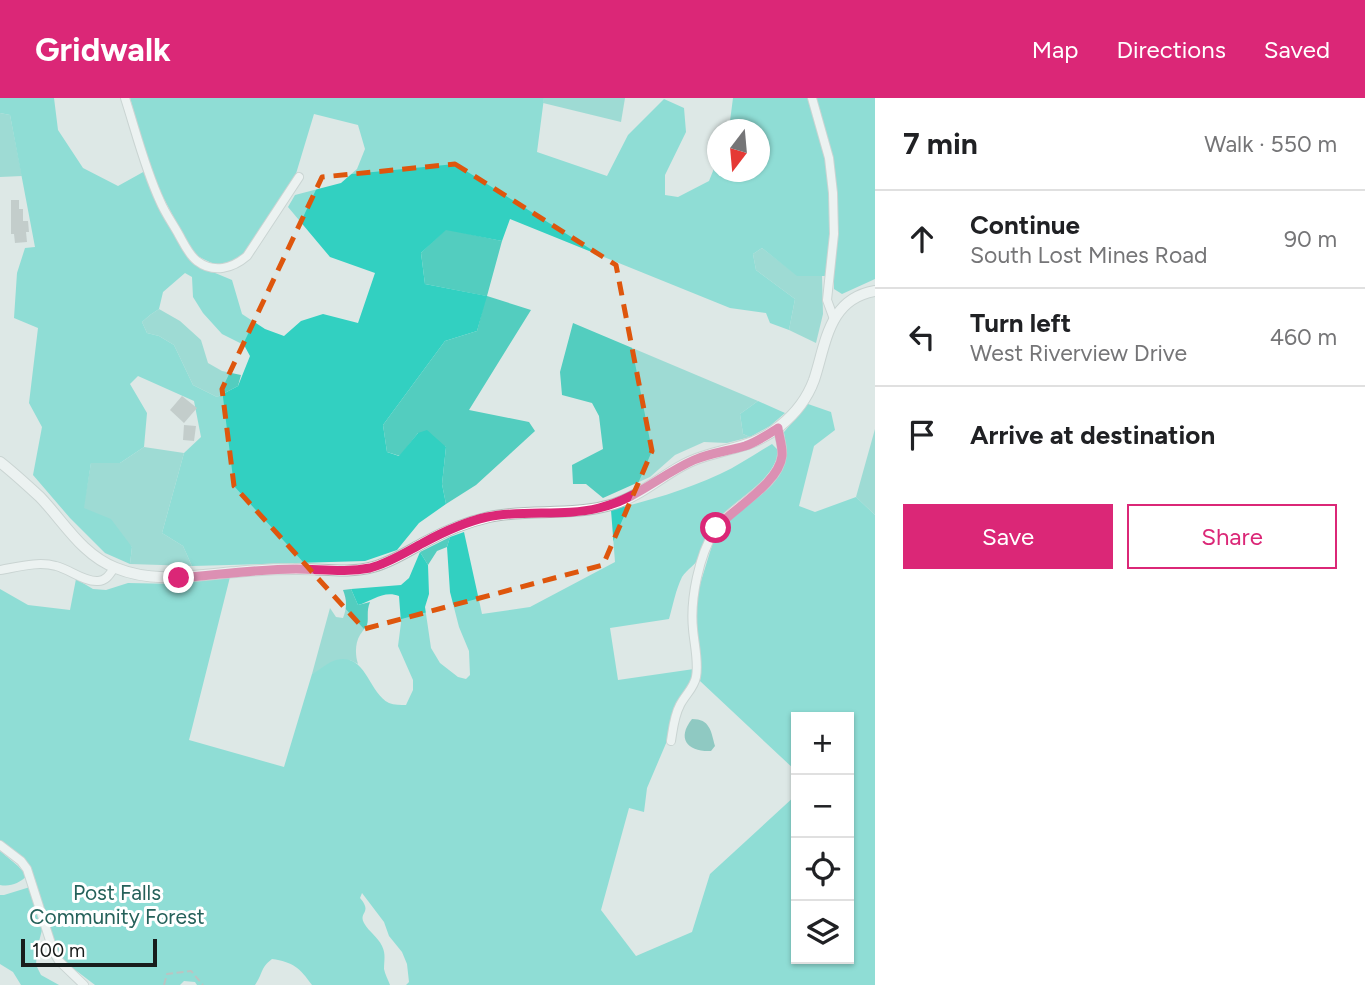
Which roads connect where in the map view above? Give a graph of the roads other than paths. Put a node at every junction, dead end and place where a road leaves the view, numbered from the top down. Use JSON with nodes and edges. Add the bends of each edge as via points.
{"nodes":[{"id":1,"x":125,"y":98,"type":"edge"},
{"id":2,"x":812,"y":98,"type":"edge"},
{"id":3,"x":299,"y":177,"type":"dead end"},
{"id":4,"x":875,"y":291,"type":"edge"},
{"id":5,"x":834,"y":319,"type":"junction"},
{"id":6,"x":778,"y":428,"type":"junction"},
{"id":7,"x":0,"y":462,"type":"edge"},
{"id":8,"x":114,"y":568,"type":"junction"},
{"id":9,"x":0,"y":570,"type":"edge"},
{"id":10,"x":671,"y":741,"type":"dead end"},
{"id":11,"x":0,"y":845,"type":"edge"},
{"id":12,"x":84,"y":985,"type":"edge"}],
"edges":[{"from":1,"to":3,"type":"street","via":[[160,201],[187,250],[206,266],[228,268],[247,256]]},
{"from":2,"to":5,"type":"street","via":[[834,193],[827,300]]},
{"from":4,"to":5,"type":"street","via":[[856,297]]},
{"from":5,"to":6,"type":"street","via":[[807,396]]},
{"from":6,"to":8,"type":"street","via":[[748,445],[690,461],[640,492],[598,509],[488,517],[372,567],[179,578]]},
{"from":6,"to":10,"type":"street","via":[[782,452],[770,480],[726,517],[709,541],[693,596],[696,678],[678,707]]},
{"from":7,"to":8,"type":"street","via":[[40,498],[82,547]]},
{"from":8,"to":9,"type":"street","via":[[98,581],[54,565]]},
{"from":11,"to":12,"type":"street","via":[[27,869],[54,953]]}]}
